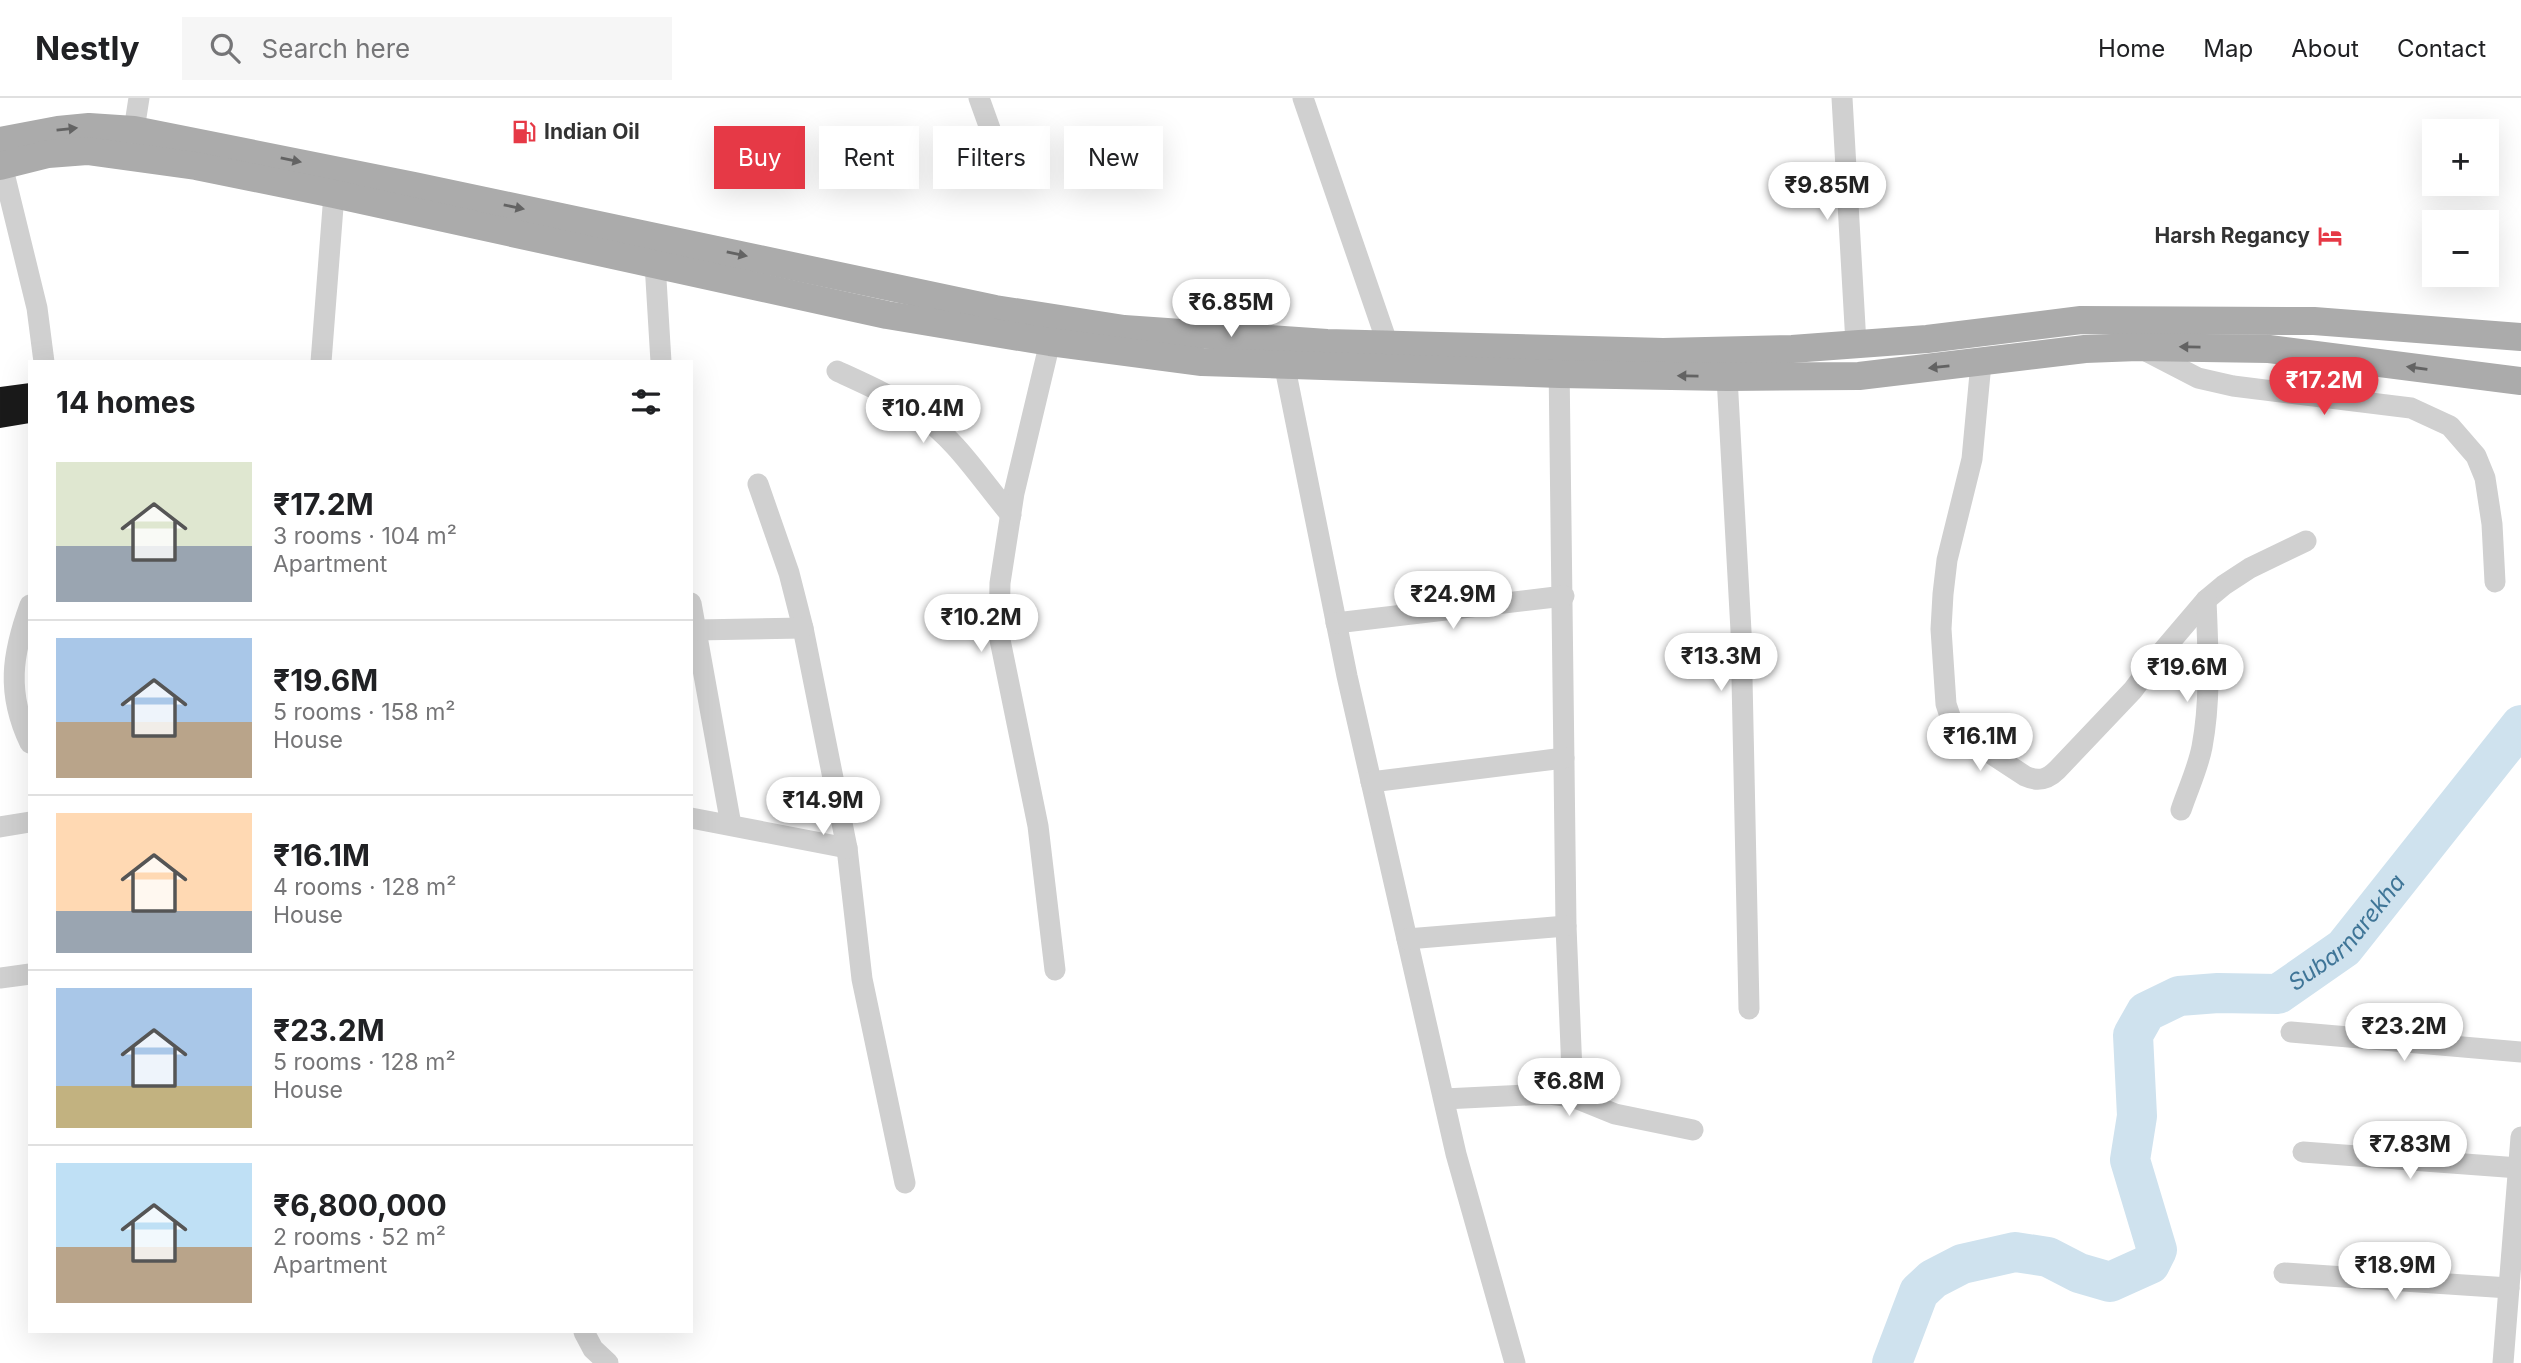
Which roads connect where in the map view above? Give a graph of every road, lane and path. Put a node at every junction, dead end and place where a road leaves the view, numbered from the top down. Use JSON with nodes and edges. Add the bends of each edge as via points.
{"nodes":[{"id":1,"x":139,"y":98,"type":"edge"},
{"id":2,"x":979,"y":98,"type":"edge"},
{"id":3,"x":1303,"y":98,"type":"edge"},
{"id":4,"x":1842,"y":98,"type":"edge"},
{"id":5,"x":989,"y":126,"type":"edge"},
{"id":6,"x":134,"y":130,"type":"junction"},
{"id":7,"x":1,"y":157,"type":"edge"},
{"id":8,"x":334,"y":194,"type":"junction"},
{"id":9,"x":411,"y":198,"type":"junction"},
{"id":10,"x":658,"y":251,"type":"junction"},
{"id":11,"x":2081,"y":320,"type":"junction"},
{"id":12,"x":2521,"y":337,"type":"edge"},
{"id":13,"x":1050,"y":342,"type":"junction"},
{"id":14,"x":1856,"y":344,"type":"junction"},
{"id":15,"x":1388,"y":345,"type":"junction"},
{"id":16,"x":2138,"y":346,"type":"junction"},
{"id":17,"x":1282,"y":353,"type":"junction"},
{"id":18,"x":44,"y":360,"type":"edge"},
{"id":19,"x":321,"y":360,"type":"edge"},
{"id":20,"x":661,"y":360,"type":"edge"},
{"id":21,"x":1559,"y":362,"type":"junction"},
{"id":22,"x":1981,"y":363,"type":"junction"},
{"id":23,"x":837,"y":371,"type":"dead end"},
{"id":24,"x":1727,"y":377,"type":"junction"},
{"id":25,"x":2521,"y":381,"type":"edge"},
{"id":26,"x":758,"y":484,"type":"dead end"},
{"id":27,"x":1011,"y":516,"type":"junction"},
{"id":28,"x":2306,"y":541,"type":"dead end"},
{"id":29,"x":2496,"y":582,"type":"dead end"},
{"id":30,"x":1564,"y":596,"type":"junction"},
{"id":31,"x":2206,"y":600,"type":"junction"},
{"id":32,"x":28,"y":611,"type":"edge"},
{"id":33,"x":693,"y":620,"type":"edge"},
{"id":34,"x":1336,"y":623,"type":"junction"},
{"id":35,"x":803,"y":628,"type":"junction"},
{"id":36,"x":695,"y":638,"type":"edge"},
{"id":37,"x":8,"y":655,"type":"edge"},
{"id":38,"x":28,"y":737,"type":"edge"},
{"id":39,"x":1564,"y":758,"type":"junction"},
{"id":40,"x":1371,"y":782,"type":"junction"},
{"id":41,"x":2181,"y":810,"type":"dead end"},
{"id":42,"x":693,"y":818,"type":"edge"},
{"id":43,"x":28,"y":822,"type":"edge"},
{"id":44,"x":731,"y":825,"type":"junction"},
{"id":45,"x":0,"y":827,"type":"edge"},
{"id":46,"x":846,"y":848,"type":"junction"},
{"id":47,"x":1566,"y":926,"type":"junction"},
{"id":48,"x":1407,"y":939,"type":"junction"},
{"id":49,"x":1055,"y":970,"type":"dead end"},
{"id":50,"x":28,"y":974,"type":"edge"},
{"id":51,"x":0,"y":978,"type":"edge"},
{"id":52,"x":1749,"y":1009,"type":"dead end"},
{"id":53,"x":2291,"y":1032,"type":"dead end"},
{"id":54,"x":2521,"y":1052,"type":"edge"},
{"id":55,"x":1573,"y":1097,"type":"junction"},
{"id":56,"x":1444,"y":1099,"type":"junction"},
{"id":57,"x":1693,"y":1130,"type":"dead end"},
{"id":58,"x":2521,"y":1137,"type":"edge"},
{"id":59,"x":2303,"y":1152,"type":"dead end"},
{"id":60,"x":2519,"y":1168,"type":"junction"},
{"id":61,"x":905,"y":1183,"type":"dead end"},
{"id":62,"x":2284,"y":1273,"type":"dead end"},
{"id":63,"x":2509,"y":1288,"type":"junction"},
{"id":64,"x":2509,"y":1359,"type":"edge"},
{"id":65,"x":1515,"y":1363,"type":"edge"}],
"edges":[{"from":1,"to":6,"type":"street"},
{"from":2,"to":5,"type":"street"},
{"from":3,"to":15,"type":"street"},
{"from":4,"to":14,"type":"street"},
{"from":7,"to":6,"type":"main road","one_way":true,"via":[[58,130]]},
{"from":6,"to":9,"type":"main road","one_way":true},
{"from":7,"to":8,"type":"main road","via":[[87,151],[196,166]]},
{"from":7,"to":18,"type":"street","via":[[37,308]]},
{"from":8,"to":9,"type":"main road"},
{"from":8,"to":19,"type":"street"},
{"from":9,"to":10,"type":"main road"},
{"from":10,"to":13,"type":"main road","via":[[887,315]]},
{"from":10,"to":17,"type":"main road","one_way":true,"via":[[1055,320]]},
{"from":10,"to":20,"type":"street"},
{"from":11,"to":12,"type":"main road","via":[[2314,321]]},
{"from":11,"to":14,"type":"main road"},
{"from":11,"to":16,"type":"street"},
{"from":13,"to":17,"type":"main road","via":[[1157,357]]},
{"from":13,"to":27,"type":"street"},
{"from":14,"to":21,"type":"main road","via":[[1663,352]]},
{"from":15,"to":17,"type":"main road"},
{"from":15,"to":21,"type":"main road"},
{"from":16,"to":22,"type":"main road"},
{"from":25,"to":16,"type":"main road","one_way":true,"via":[[2269,349]]},
{"from":16,"to":29,"type":"street","via":[[2199,378],[2411,408],[2450,426],[2476,456],[2485,478]]},
{"from":17,"to":21,"type":"main road"},
{"from":17,"to":34,"type":"street"},
{"from":24,"to":21,"type":"main road","one_way":true},
{"from":21,"to":30,"type":"street"},
{"from":22,"to":24,"type":"main road","one_way":true,"via":[[1859,376]]},
{"from":22,"to":31,"type":"street","via":[[1972,459],[1947,559],[1941,629],[1946,704],[1952,722],[1964,736],[2033,780],[2050,777],[2133,690]]},
{"from":23,"to":27,"type":"street","via":[[883,391],[921,415],[951,442]]},
{"from":24,"to":52,"type":"street","via":[[1741,631]]},
{"from":26,"to":35,"type":"street"},
{"from":27,"to":49,"type":"street","via":[[1000,583],[999,635],[1038,826]]},
{"from":28,"to":31,"type":"street","via":[[2250,568]]},
{"from":30,"to":34,"type":"street"},
{"from":30,"to":39,"type":"street"},
{"from":31,"to":41,"type":"street","via":[[2207,713],[2201,750]]},
{"from":32,"to":37,"type":"street"},
{"from":33,"to":36,"type":"street"},
{"from":34,"to":40,"type":"street"},
{"from":35,"to":36,"type":"street"},
{"from":35,"to":46,"type":"street"},
{"from":36,"to":44,"type":"street"},
{"from":37,"to":38,"type":"street","via":[[16,704]]},
{"from":39,"to":40,"type":"street"},
{"from":39,"to":47,"type":"street"},
{"from":40,"to":48,"type":"street"},
{"from":42,"to":44,"type":"street"},
{"from":43,"to":45,"type":"street"},
{"from":44,"to":46,"type":"street"},
{"from":46,"to":61,"type":"street","via":[[862,979]]},
{"from":47,"to":48,"type":"street"},
{"from":47,"to":55,"type":"street"},
{"from":48,"to":56,"type":"street"},
{"from":50,"to":51,"type":"street"},
{"from":53,"to":54,"type":"street"},
{"from":55,"to":56,"type":"street"},
{"from":55,"to":57,"type":"street","via":[[1615,1114]]},
{"from":56,"to":65,"type":"street"},
{"from":58,"to":60,"type":"street"},
{"from":59,"to":60,"type":"street"},
{"from":60,"to":63,"type":"street"},
{"from":62,"to":63,"type":"street"},
{"from":63,"to":64,"type":"street"}]}
